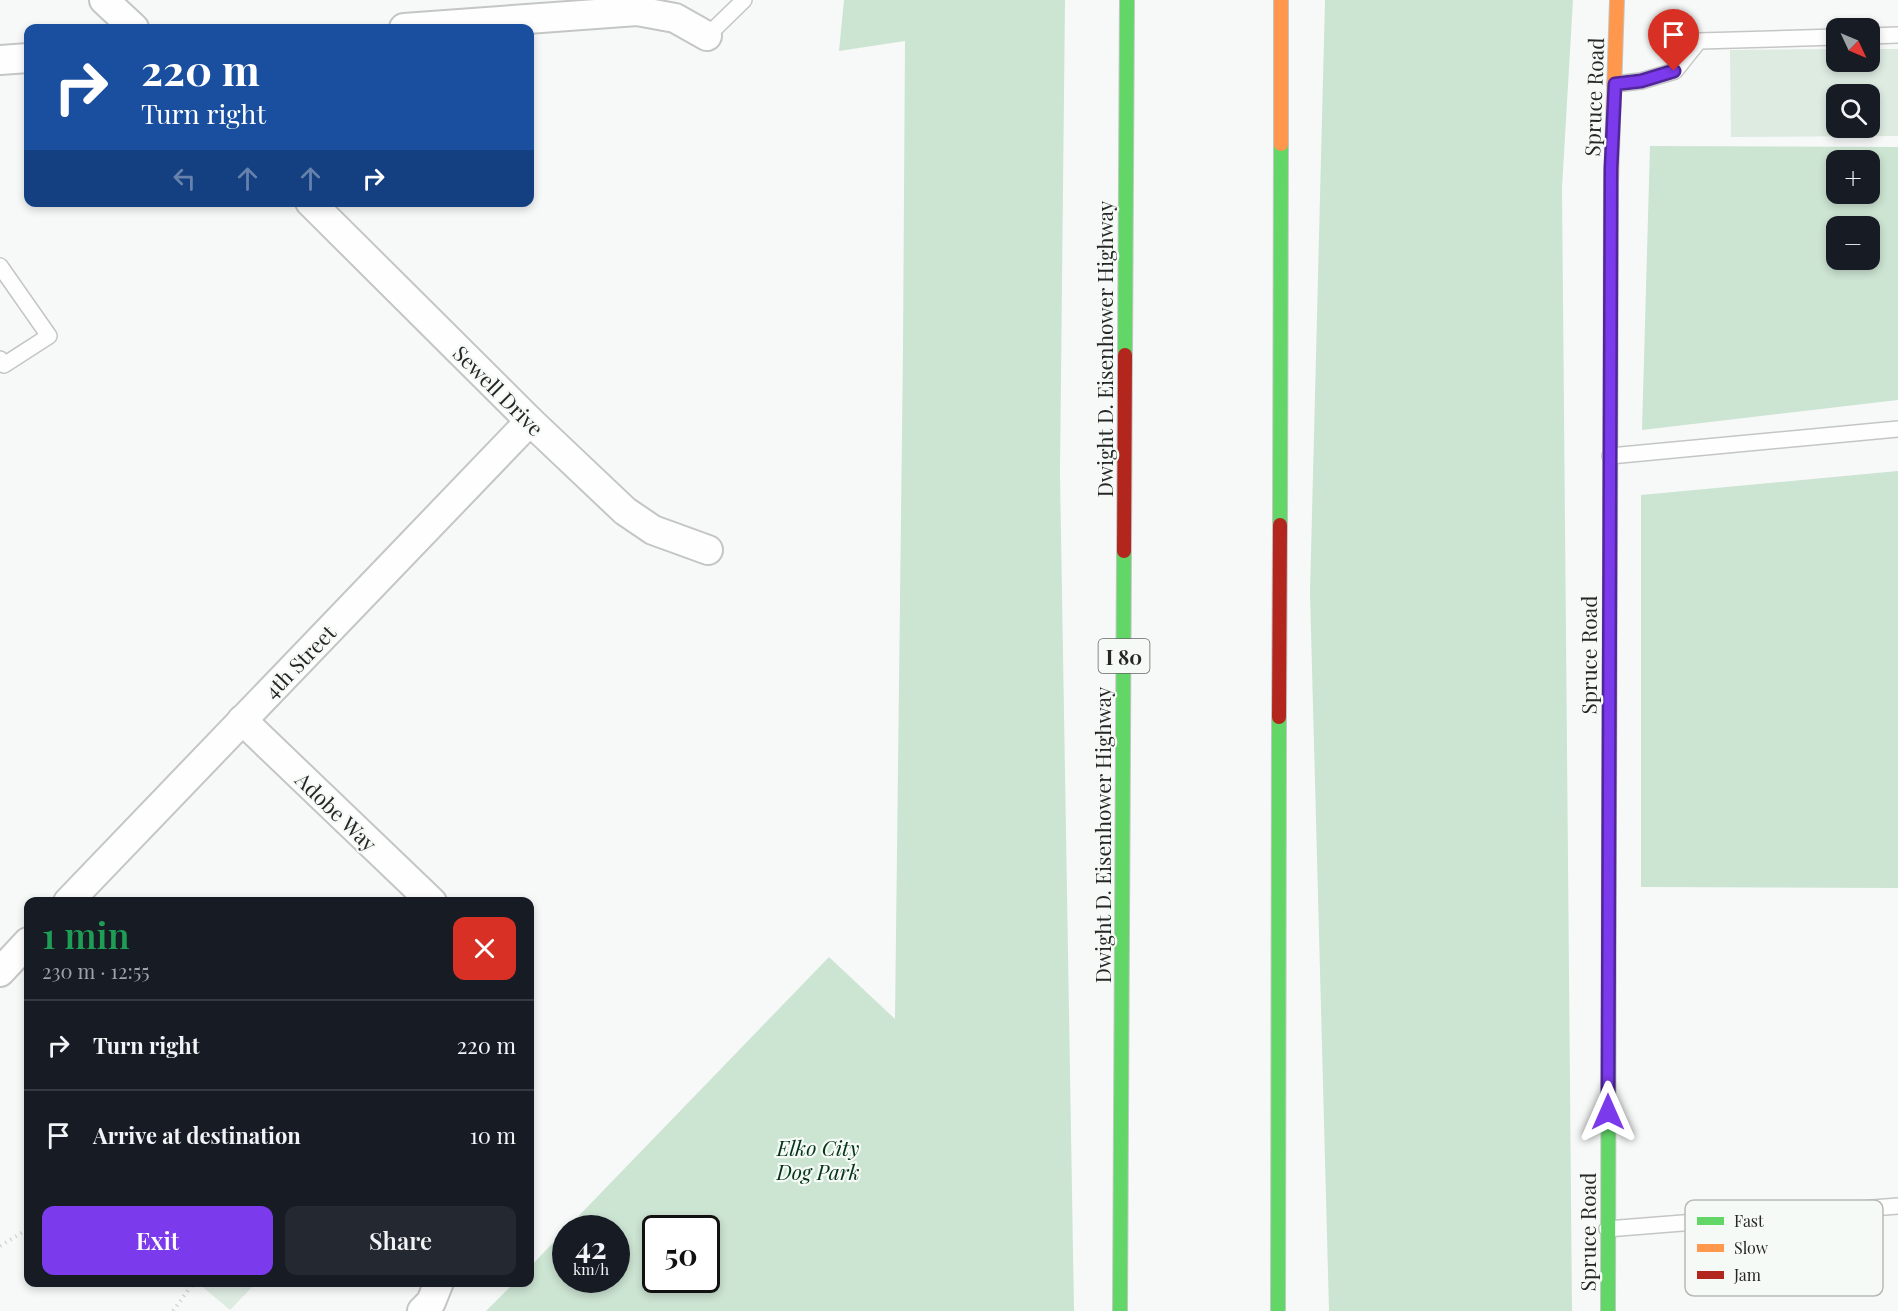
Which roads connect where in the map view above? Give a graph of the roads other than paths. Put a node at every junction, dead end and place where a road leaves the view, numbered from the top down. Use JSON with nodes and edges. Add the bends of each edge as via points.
{"nodes":[{"id":1,"x":104,"y":0,"type":"edge"},
{"id":2,"x":744,"y":0,"type":"edge"},
{"id":3,"x":1127,"y":0,"type":"edge"},
{"id":4,"x":1281,"y":0,"type":"edge"},
{"id":5,"x":1617,"y":0,"type":"edge"},
{"id":6,"x":130,"y":24,"type":"edge"},
{"id":7,"x":459,"y":24,"type":"edge"},
{"id":8,"x":1898,"y":35,"type":"edge"},
{"id":9,"x":707,"y":36,"type":"joint"},
{"id":10,"x":1880,"y":36,"type":"edge"},
{"id":11,"x":1826,"y":37,"type":"edge"},
{"id":12,"x":24,"y":58,"type":"edge"},
{"id":13,"x":0,"y":60,"type":"edge"},
{"id":14,"x":1615,"y":84,"type":"junction"},
{"id":15,"x":315,"y":207,"type":"edge"},
{"id":16,"x":0,"y":266,"type":"edge"},
{"id":17,"x":0,"y":359,"type":"edge"},
{"id":18,"x":530,"y":421,"type":"junction"},
{"id":19,"x":1898,"y":429,"type":"edge"},
{"id":20,"x":1610,"y":456,"type":"junction"},
{"id":21,"x":708,"y":550,"type":"dead end"},
{"id":22,"x":242,"y":720,"type":"junction"},
{"id":23,"x":75,"y":897,"type":"edge"},
{"id":24,"x":427,"y":897,"type":"edge"},
{"id":25,"x":24,"y":946,"type":"edge"},
{"id":26,"x":0,"y":972,"type":"edge"},
{"id":27,"x":1898,"y":1206,"type":"edge"},
{"id":28,"x":1883,"y":1207,"type":"edge"},
{"id":29,"x":1685,"y":1223,"type":"edge"},
{"id":30,"x":1607,"y":1229,"type":"junction"},
{"id":31,"x":437,"y":1287,"type":"edge"},
{"id":32,"x":1621,"y":1288,"type":"dead end"},
{"id":33,"x":422,"y":1311,"type":"edge"},
{"id":34,"x":1120,"y":1311,"type":"edge"},
{"id":35,"x":1278,"y":1311,"type":"edge"},
{"id":36,"x":1608,"y":1311,"type":"edge"}],
"edges":[{"from":1,"to":6,"type":"street"},
{"from":2,"to":9,"type":"lane"},
{"from":3,"to":34,"type":"main road","name":"Dwight D. Eisenhower Highway","number":"I 80"},
{"from":4,"to":35,"type":"main road"},
{"from":5,"to":14,"type":"main road","name":"Spruce Road"},
{"from":7,"to":9,"type":"street","via":[[637,11],[675,18]]},
{"from":8,"to":10,"type":"lane"},
{"from":11,"to":14,"type":"lane","via":[[1699,41],[1674,71]]},
{"from":12,"to":13,"type":"street"},
{"from":14,"to":20,"type":"main road","name":"Spruce Road"},
{"from":15,"to":18,"type":"street","name":"Sewell Drive"},
{"from":16,"to":17,"type":"lane","via":[[49,336],[4,365]]},
{"from":18,"to":21,"type":"street","name":"Sewell Drive","via":[[625,511],[654,530]]},
{"from":18,"to":22,"type":"street","name":"4th Street"},
{"from":19,"to":20,"type":"lane"},
{"from":20,"to":30,"type":"main road","name":"Spruce Road"},
{"from":22,"to":23,"type":"street","name":"4th Street"},
{"from":22,"to":24,"type":"street","name":"Adobe Way"},
{"from":25,"to":26,"type":"street"},
{"from":27,"to":28,"type":"lane"},
{"from":29,"to":30,"type":"lane"},
{"from":30,"to":32,"type":"main road"},
{"from":30,"to":36,"type":"main road","name":"Spruce Road"},
{"from":31,"to":33,"type":"street"}]}
